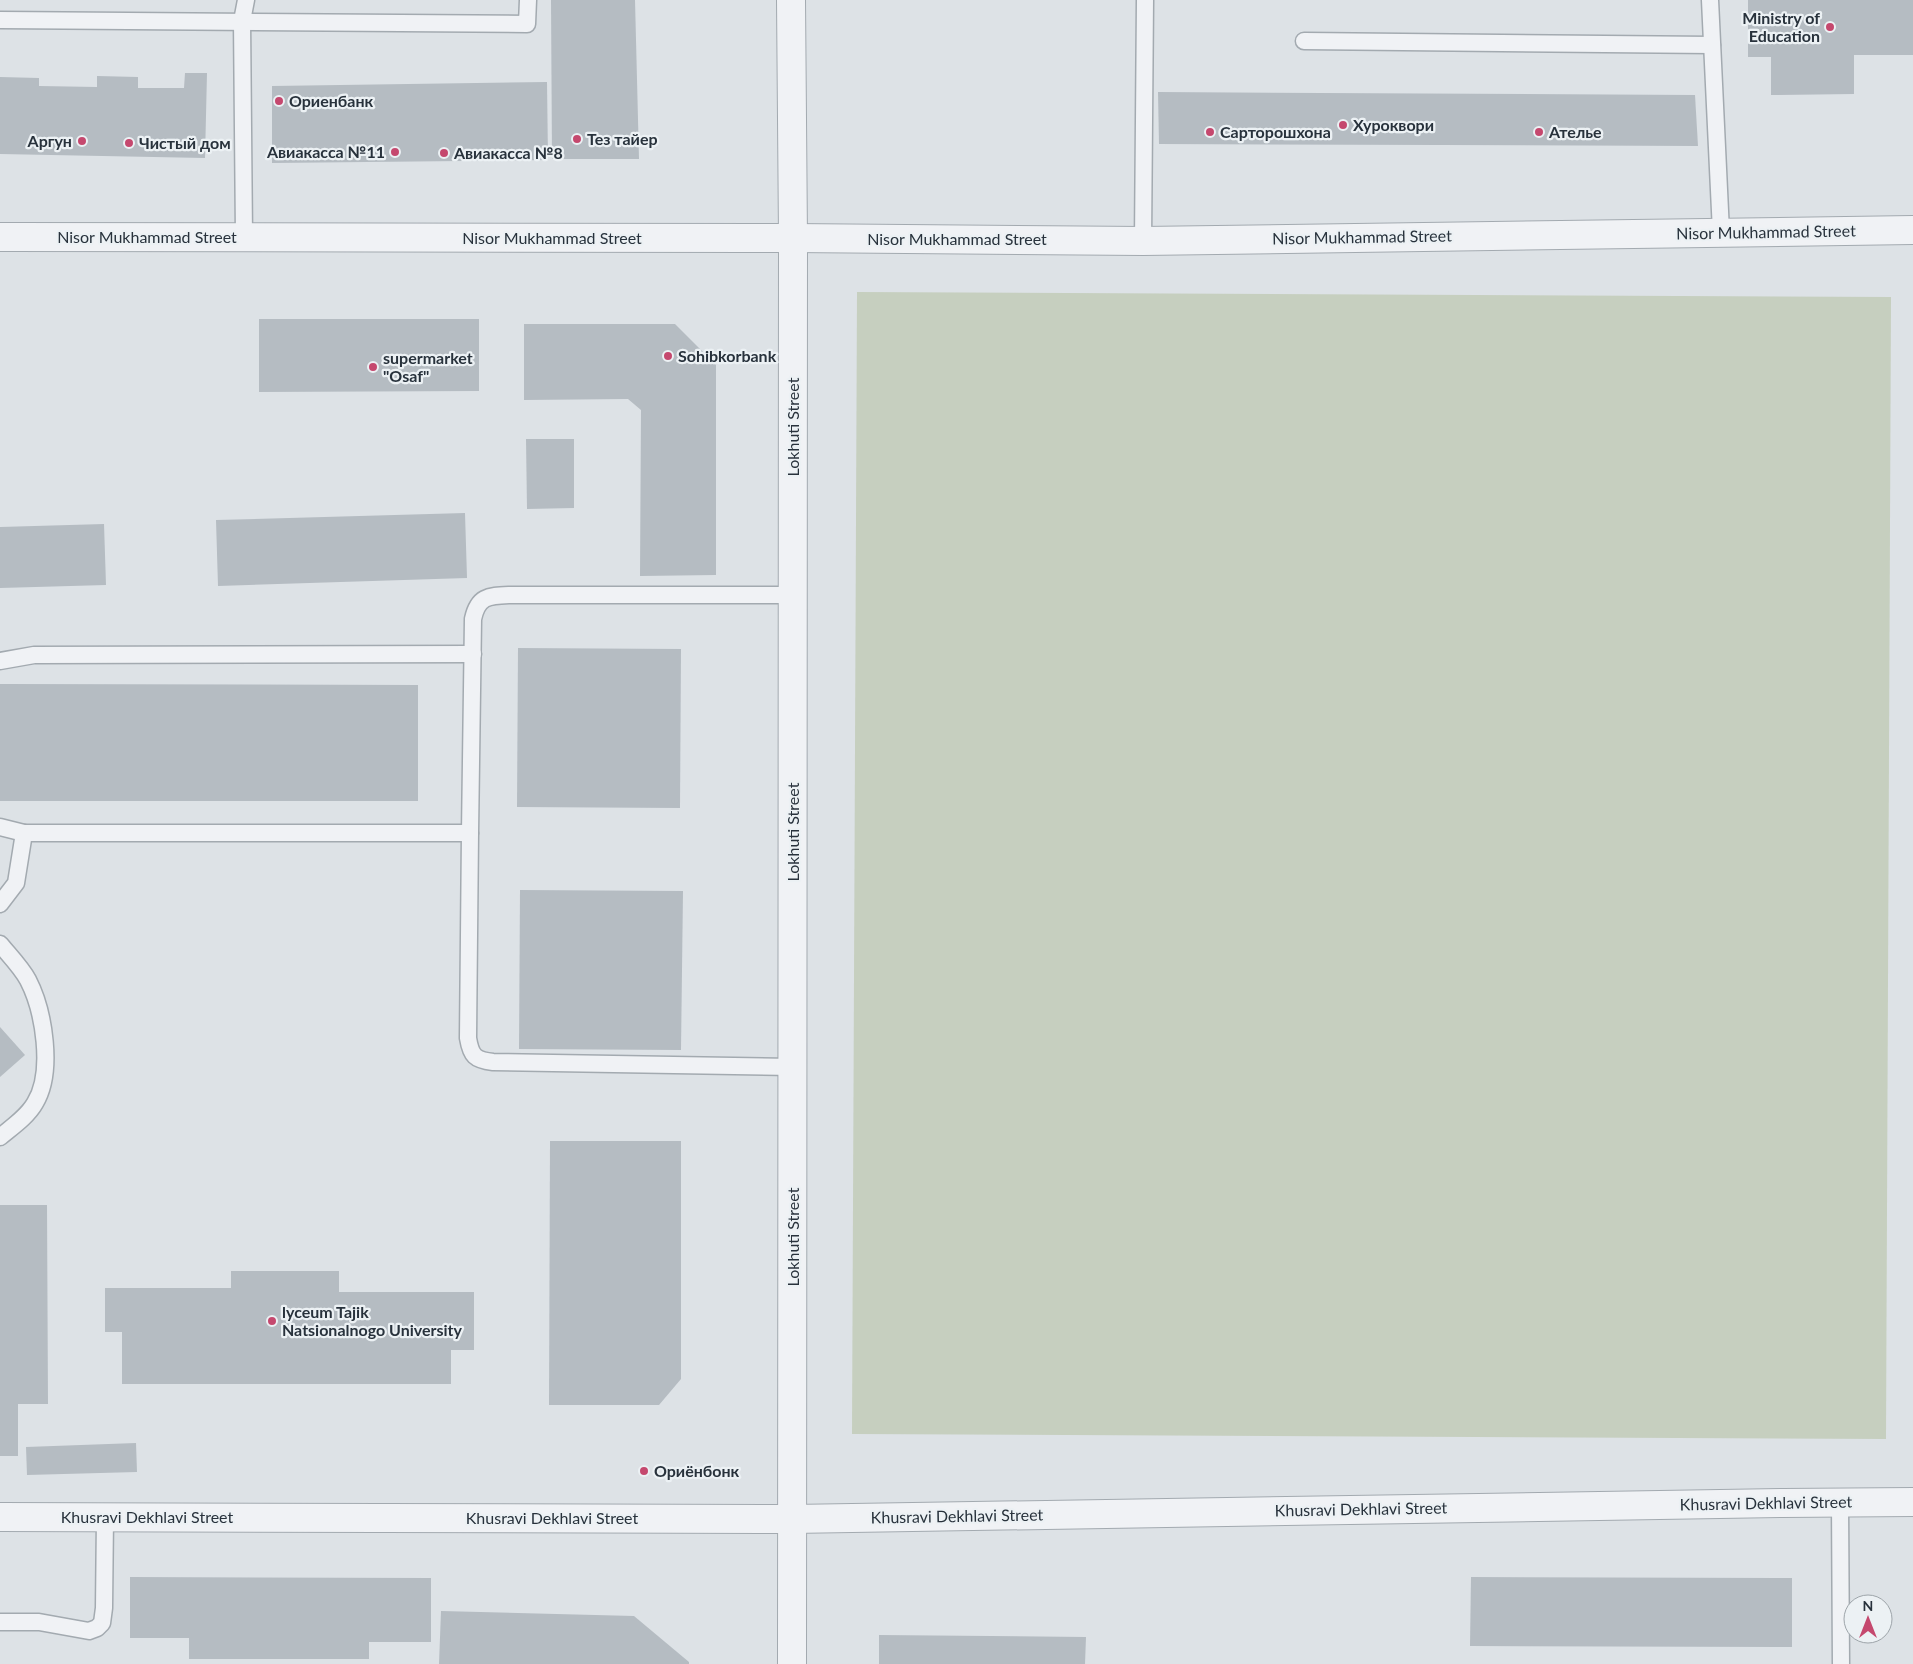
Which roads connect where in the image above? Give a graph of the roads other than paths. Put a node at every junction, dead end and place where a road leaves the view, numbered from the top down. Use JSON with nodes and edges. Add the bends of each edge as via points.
{"nodes":[{"id":1,"x":246,"y":0,"type":"edge"},
{"id":2,"x":528,"y":0,"type":"edge"},
{"id":3,"x":791,"y":0,"type":"edge"},
{"id":4,"x":1146,"y":0,"type":"edge"},
{"id":5,"x":1710,"y":0,"type":"edge"},
{"id":6,"x":0,"y":20,"type":"edge"},
{"id":7,"x":242,"y":21,"type":"junction"},
{"id":8,"x":1304,"y":41,"type":"dead end"},
{"id":9,"x":1712,"y":45,"type":"junction"},
{"id":10,"x":1913,"y":230,"type":"edge"},
{"id":11,"x":1721,"y":232,"type":"junction"},
{"id":12,"x":0,"y":237,"type":"edge"},
{"id":13,"x":244,"y":237,"type":"junction"},
{"id":14,"x":793,"y":238,"type":"junction"},
{"id":15,"x":1143,"y":241,"type":"junction"},
{"id":16,"x":793,"y":595,"type":"junction"},
{"id":17,"x":473,"y":654,"type":"junction"},
{"id":18,"x":0,"y":660,"type":"edge"},
{"id":19,"x":0,"y":827,"type":"edge"},
{"id":20,"x":24,"y":833,"type":"junction"},
{"id":21,"x":470,"y":833,"type":"junction"},
{"id":22,"x":0,"y":904,"type":"edge"},
{"id":23,"x":0,"y":944,"type":"edge"},
{"id":24,"x":793,"y":1067,"type":"junction"},
{"id":25,"x":0,"y":1137,"type":"edge"},
{"id":26,"x":1913,"y":1502,"type":"edge"},
{"id":27,"x":1840,"y":1503,"type":"junction"},
{"id":28,"x":0,"y":1517,"type":"edge"},
{"id":29,"x":105,"y":1517,"type":"junction"},
{"id":30,"x":792,"y":1519,"type":"junction"},
{"id":31,"x":0,"y":1622,"type":"edge"},
{"id":32,"x":792,"y":1664,"type":"edge"},
{"id":33,"x":1841,"y":1664,"type":"edge"}],
"edges":[{"from":1,"to":7,"type":"lane"},
{"from":2,"to":7,"type":"lane","via":[[527,24]]},
{"from":3,"to":14,"type":"street","name":"Lokhuti Street"},
{"from":4,"to":15,"type":"lane"},
{"from":5,"to":9,"type":"lane"},
{"from":6,"to":7,"type":"lane"},
{"from":7,"to":13,"type":"lane"},
{"from":8,"to":9,"type":"lane"},
{"from":9,"to":11,"type":"lane"},
{"from":10,"to":11,"type":"street","name":"Nisor Mukhammad Street"},
{"from":11,"to":15,"type":"street","name":"Nisor Mukhammad Street"},
{"from":12,"to":13,"type":"street","name":"Nisor Mukhammad Street"},
{"from":13,"to":14,"type":"street","name":"Nisor Mukhammad Street"},
{"from":14,"to":15,"type":"street","name":"Nisor Mukhammad Street"},
{"from":14,"to":16,"type":"street","name":"Lokhuti Street"},
{"from":16,"to":17,"type":"lane","via":[[493,596],[480,601],[475,609]]},
{"from":16,"to":24,"type":"street","name":"Lokhuti Street"},
{"from":17,"to":18,"type":"lane","via":[[34,655]]},
{"from":17,"to":21,"type":"lane"},
{"from":19,"to":20,"type":"lane"},
{"from":20,"to":21,"type":"lane"},
{"from":20,"to":22,"type":"lane","via":[[16,883]]},
{"from":21,"to":24,"type":"lane","via":[[468,1038],[470,1048],[480,1060]]},
{"from":23,"to":25,"type":"lane","via":[[27,978],[35,995],[41,1015],[44,1063],[41,1092],[35,1104]]},
{"from":24,"to":30,"type":"street","name":"Lokhuti Street"},
{"from":26,"to":27,"type":"street","name":"Khusravi Dekhlavi Street"},
{"from":27,"to":30,"type":"street","name":"Khusravi Dekhlavi Street"},
{"from":27,"to":33,"type":"lane"},
{"from":28,"to":29,"type":"street","name":"Khusravi Dekhlavi Street"},
{"from":29,"to":30,"type":"street","name":"Khusravi Dekhlavi Street"},
{"from":29,"to":31,"type":"lane","via":[[102,1623],[97,1628],[83,1631],[39,1622]]},
{"from":30,"to":32,"type":"street","name":"Lokhuti Street"}]}
